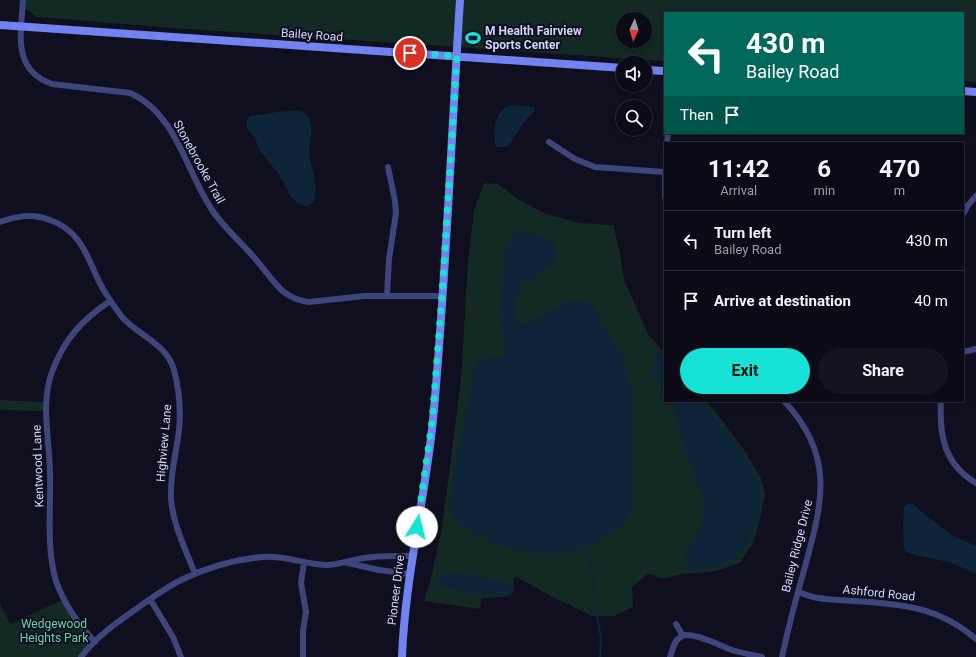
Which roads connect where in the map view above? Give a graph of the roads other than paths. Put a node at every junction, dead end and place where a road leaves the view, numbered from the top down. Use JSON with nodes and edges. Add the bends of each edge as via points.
{"nodes":[{"id":1,"x":23,"y":0,"type":"edge"},
{"id":2,"x":460,"y":0,"type":"edge"},
{"id":3,"x":0,"y":25,"type":"edge"},
{"id":4,"x":22,"y":27,"type":"junction"},
{"id":5,"x":457,"y":56,"type":"junction"},
{"id":6,"x":616,"y":67,"type":"edge"},
{"id":7,"x":652,"y":70,"type":"edge"},
{"id":8,"x":664,"y":71,"type":"edge"},
{"id":9,"x":964,"y":91,"type":"edge"},
{"id":10,"x":976,"y":92,"type":"edge"},
{"id":11,"x":549,"y":142,"type":"dead end"},
{"id":12,"x":388,"y":168,"type":"dead end"},
{"id":13,"x":664,"y":172,"type":"edge"},
{"id":14,"x":976,"y":196,"type":"edge"},
{"id":15,"x":965,"y":203,"type":"edge"},
{"id":16,"x":0,"y":222,"type":"edge"},
{"id":17,"x":387,"y":295,"type":"junction"},
{"id":18,"x":442,"y":296,"type":"junction"},
{"id":19,"x":110,"y":301,"type":"junction"},
{"id":20,"x":976,"y":349,"type":"edge"},
{"id":21,"x":964,"y":352,"type":"edge"},
{"id":22,"x":785,"y":402,"type":"edge"},
{"id":23,"x":941,"y":402,"type":"edge"},
{"id":24,"x":976,"y":483,"type":"edge"},
{"id":25,"x":412,"y":556,"type":"junction"},
{"id":26,"x":304,"y":562,"type":"junction"},
{"id":27,"x":348,"y":562,"type":"junction"},
{"id":28,"x":195,"y":574,"type":"junction"},
{"id":29,"x":410,"y":574,"type":"junction"},
{"id":30,"x":798,"y":592,"type":"junction"},
{"id":31,"x":150,"y":599,"type":"junction"},
{"id":32,"x":676,"y":624,"type":"dead end"},
{"id":33,"x":683,"y":636,"type":"junction"},
{"id":34,"x":976,"y":639,"type":"edge"},
{"id":35,"x":95,"y":642,"type":"junction"},
{"id":36,"x":81,"y":657,"type":"edge"},
{"id":37,"x":182,"y":657,"type":"edge"},
{"id":38,"x":303,"y":657,"type":"edge"},
{"id":39,"x":402,"y":657,"type":"edge"},
{"id":40,"x":670,"y":657,"type":"edge"},
{"id":41,"x":762,"y":657,"type":"edge"},
{"id":42,"x":782,"y":657,"type":"edge"}],
"edges":[{"from":1,"to":4,"type":"street","name":"Stonebrooke Trail"},
{"from":2,"to":5,"type":"street","name":"Pioneer Drive"},
{"from":3,"to":4,"type":"street","name":"Bailey Road"},
{"from":4,"to":5,"type":"street","name":"Bailey Road"},
{"from":4,"to":17,"type":"street","name":"Stonebrooke Trail","via":[[24,62],[43,81],[130,93],[149,104],[169,129],[214,212],[284,293],[300,301],[309,302]]},
{"from":5,"to":6,"type":"street","name":"Bailey Road"},
{"from":5,"to":18,"type":"street","name":"Pioneer Drive"},
{"from":7,"to":8,"type":"street"},
{"from":9,"to":10,"type":"street"},
{"from":11,"to":13,"type":"street","via":[[575,159],[595,167]]},
{"from":12,"to":17,"type":"street","via":[[396,213]]},
{"from":14,"to":15,"type":"street"},
{"from":16,"to":19,"type":"street","name":"Highview Lane","via":[[22,216],[34,216],[65,226],[82,245]]},
{"from":17,"to":18,"type":"street","name":"Stonebrooke Trail"},
{"from":18,"to":25,"type":"street","name":"Pioneer Drive","via":[[432,422]]},
{"from":19,"to":28,"type":"street","name":"Highview Lane","via":[[127,322],[164,350],[174,368],[180,413],[172,469],[171,501],[177,527]]},
{"from":19,"to":35,"type":"street","name":"Kentwood Lane","via":[[84,321],[66,342],[52,374],[46,407],[53,570],[70,612]]},
{"from":20,"to":21,"type":"street"},
{"from":22,"to":30,"type":"street","name":"Bailey Ridge Drive","via":[[808,432],[819,460],[821,474],[820,506]]},
{"from":23,"to":24,"type":"street","via":[[943,443],[954,464]]},
{"from":25,"to":27,"type":"street","via":[[384,555]]},
{"from":25,"to":29,"type":"street","name":"Pioneer Drive"},
{"from":26,"to":27,"type":"street","via":[[328,565]]},
{"from":26,"to":28,"type":"street","via":[[283,557],[262,557],[220,565]]},
{"from":26,"to":38,"type":"street","via":[[301,583],[306,612]]},
{"from":27,"to":29,"type":"street"},
{"from":28,"to":31,"type":"street"},
{"from":29,"to":39,"type":"street","name":"Pioneer Drive"},
{"from":30,"to":34,"type":"street","name":"Ashford Road","via":[[825,599],[891,603],[917,608],[955,624]]},
{"from":30,"to":42,"type":"street","name":"Bailey Ridge Drive"},
{"from":31,"to":35,"type":"street"},
{"from":31,"to":37,"type":"street"},
{"from":32,"to":33,"type":"street"},
{"from":33,"to":40,"type":"street","via":[[675,643]]},
{"from":33,"to":41,"type":"street","via":[[697,637]]},
{"from":35,"to":36,"type":"street"}]}
